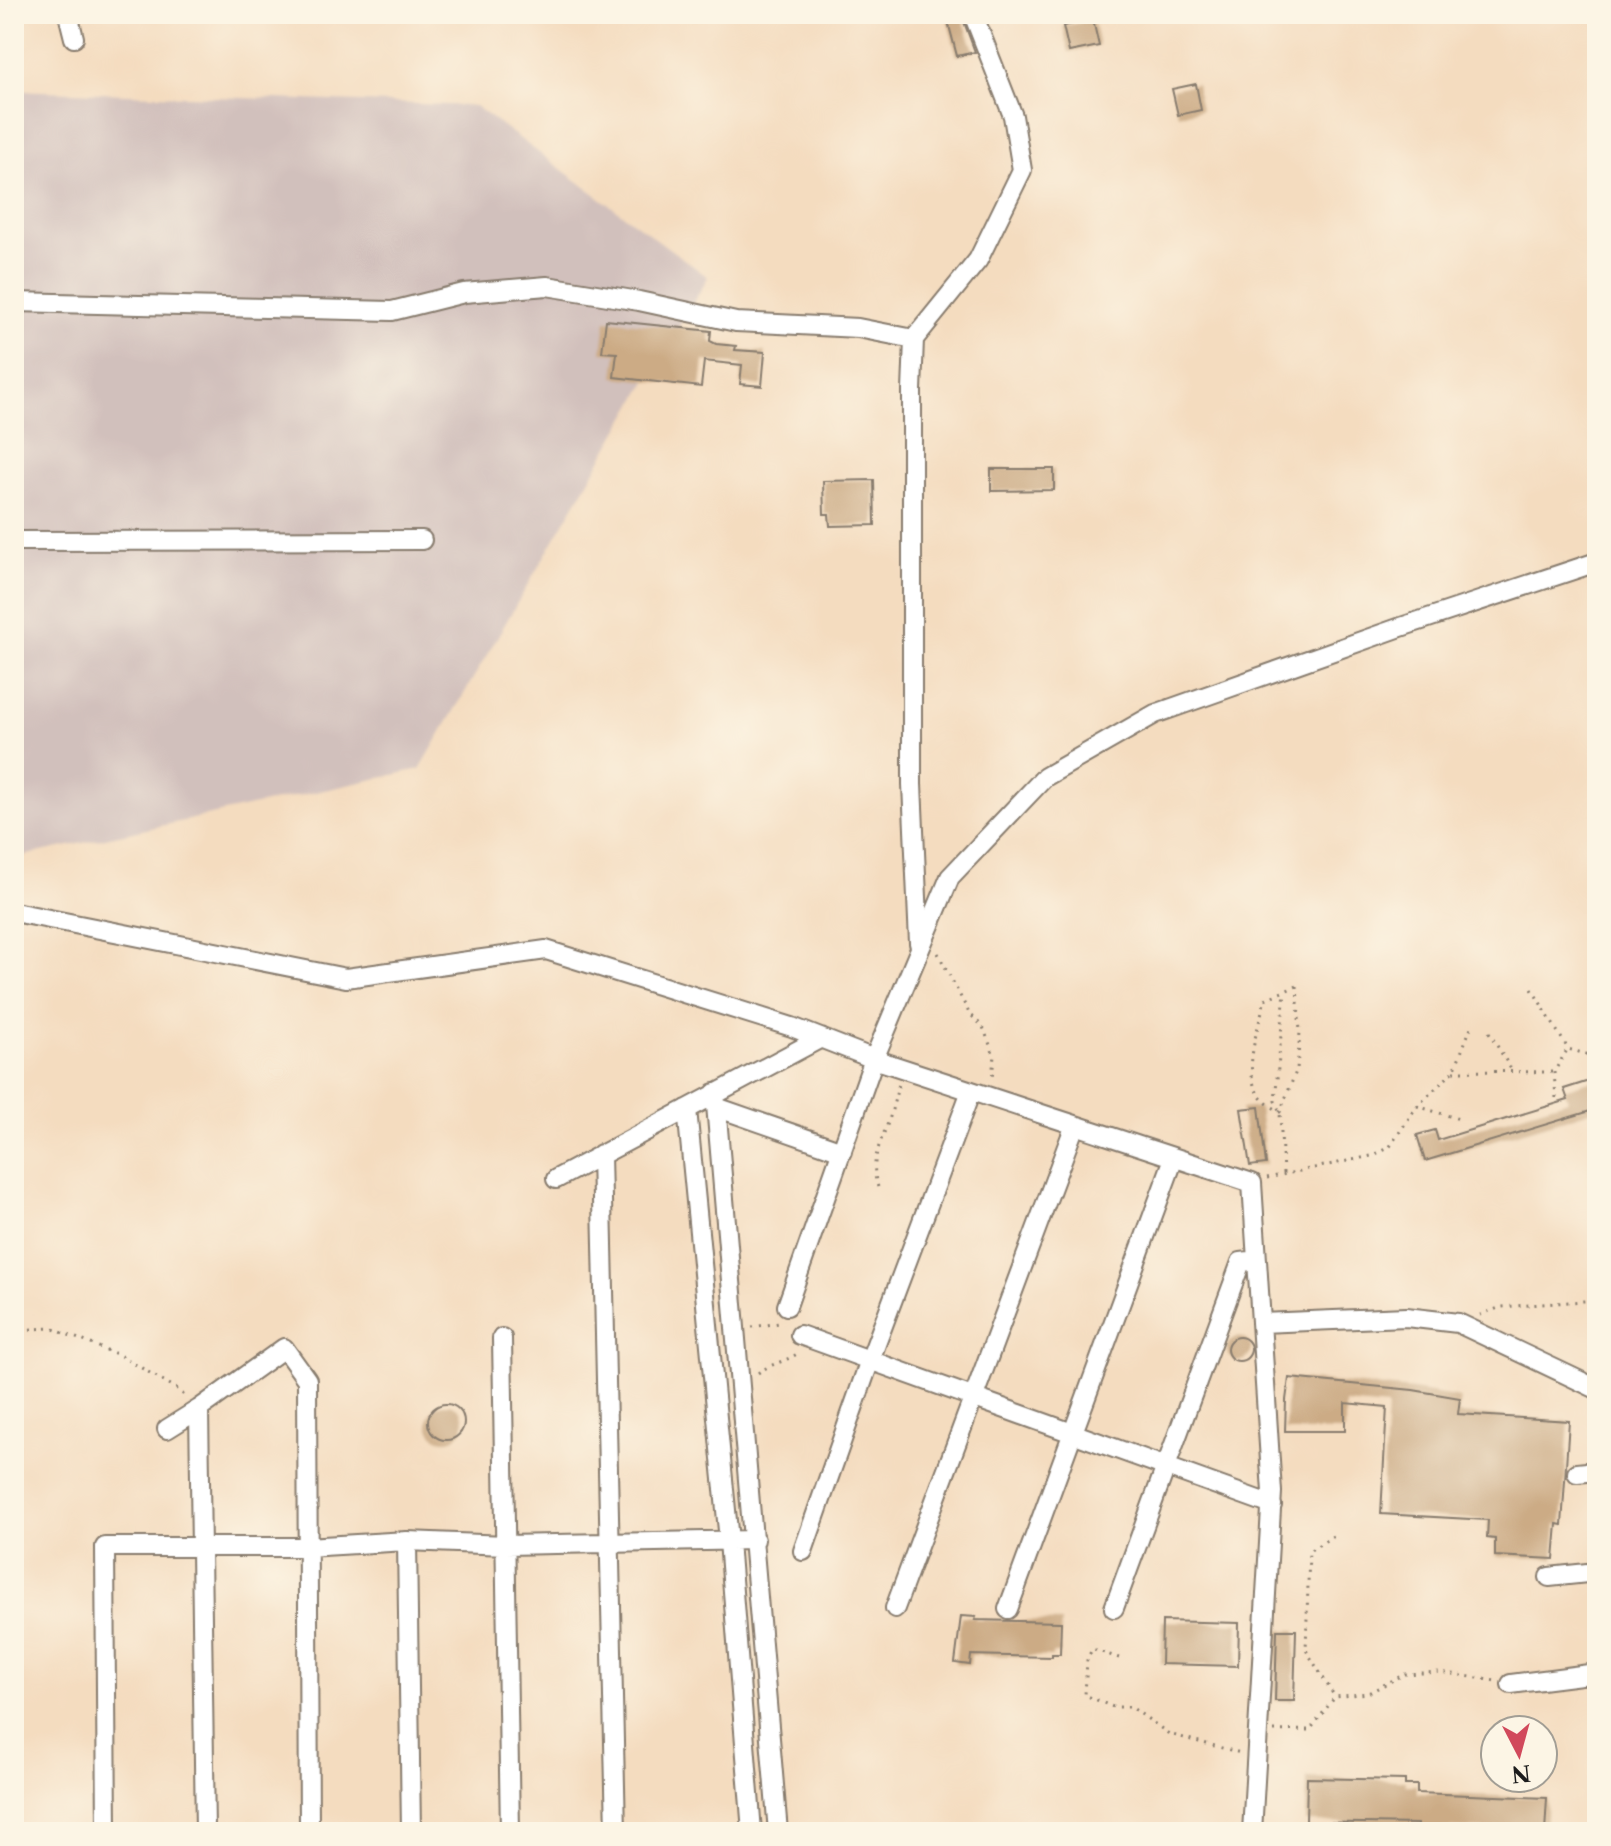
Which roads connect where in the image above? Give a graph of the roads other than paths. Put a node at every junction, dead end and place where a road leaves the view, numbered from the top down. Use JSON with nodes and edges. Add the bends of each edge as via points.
{"nodes":[{"id":1,"x":68,"y":14,"type":"edge"},
{"id":2,"x":973,"y":14,"type":"edge"},
{"id":3,"x":74,"y":38,"type":"dead end"},
{"id":4,"x":14,"y":302,"type":"edge"},
{"id":5,"x":914,"y":339,"type":"junction"},
{"id":6,"x":422,"y":540,"type":"dead end"},
{"id":7,"x":14,"y":541,"type":"edge"},
{"id":8,"x":1597,"y":562,"type":"edge"},
{"id":9,"x":14,"y":912,"type":"edge"},
{"id":10,"x":920,"y":950,"type":"junction"},
{"id":11,"x":821,"y":1038,"type":"junction"},
{"id":12,"x":874,"y":1059,"type":"junction"},
{"id":13,"x":978,"y":1093,"type":"junction"},
{"id":14,"x":716,"y":1100,"type":"junction"},
{"id":15,"x":687,"y":1109,"type":"junction"},
{"id":16,"x":1075,"y":1125,"type":"junction"},
{"id":17,"x":842,"y":1151,"type":"junction"},
{"id":18,"x":601,"y":1154,"type":"junction"},
{"id":19,"x":1174,"y":1158,"type":"junction"},
{"id":20,"x":556,"y":1179,"type":"dead end"},
{"id":21,"x":1257,"y":1260,"type":"junction"},
{"id":22,"x":787,"y":1306,"type":"dead end"},
{"id":23,"x":1261,"y":1323,"type":"junction"},
{"id":24,"x":502,"y":1338,"type":"dead end"},
{"id":25,"x":808,"y":1338,"type":"road end"},
{"id":26,"x":870,"y":1360,"type":"junction"},
{"id":27,"x":1597,"y":1389,"type":"edge"},
{"id":28,"x":973,"y":1397,"type":"junction"},
{"id":29,"x":199,"y":1409,"type":"junction"},
{"id":30,"x":167,"y":1429,"type":"dead end"},
{"id":31,"x":1073,"y":1433,"type":"junction"},
{"id":32,"x":1166,"y":1467,"type":"junction"},
{"id":33,"x":1597,"y":1471,"type":"edge"},
{"id":34,"x":1577,"y":1473,"type":"dead end"},
{"id":35,"x":1272,"y":1505,"type":"junction"},
{"id":36,"x":755,"y":1540,"type":"junction"},
{"id":37,"x":407,"y":1541,"type":"junction"},
{"id":38,"x":729,"y":1541,"type":"junction"},
{"id":39,"x":610,"y":1543,"type":"junction"},
{"id":40,"x":506,"y":1545,"type":"junction"},
{"id":41,"x":203,"y":1546,"type":"junction"},
{"id":42,"x":306,"y":1547,"type":"junction"},
{"id":43,"x":803,"y":1551,"type":"dead end"},
{"id":44,"x":1597,"y":1572,"type":"edge"},
{"id":45,"x":1549,"y":1577,"type":"dead end"},
{"id":46,"x":895,"y":1608,"type":"dead end"},
{"id":47,"x":1114,"y":1608,"type":"dead end"},
{"id":48,"x":1008,"y":1609,"type":"dead end"},
{"id":49,"x":1597,"y":1673,"type":"edge"},
{"id":50,"x":1511,"y":1684,"type":"road end"},
{"id":51,"x":107,"y":1832,"type":"edge"},
{"id":52,"x":205,"y":1832,"type":"edge"},
{"id":53,"x":309,"y":1832,"type":"edge"},
{"id":54,"x":411,"y":1832,"type":"edge"},
{"id":55,"x":510,"y":1832,"type":"edge"},
{"id":56,"x":616,"y":1832,"type":"edge"},
{"id":57,"x":752,"y":1832,"type":"edge"},
{"id":58,"x":778,"y":1832,"type":"edge"},
{"id":59,"x":1252,"y":1832,"type":"edge"}],
"edges":[{"from":1,"to":3,"type":"street"},
{"from":2,"to":5,"type":"street","via":[[1013,116],[1022,170],[978,260]]},
{"from":4,"to":5,"type":"street","via":[[392,311],[464,293],[547,286],[736,322],[858,328]]},
{"from":5,"to":10,"type":"street","via":[[912,784]]},
{"from":6,"to":7,"type":"street"},
{"from":8,"to":10,"type":"street","via":[[1155,714],[1045,777],[950,877]]},
{"from":9,"to":11,"type":"street","via":[[346,978],[546,950]]},
{"from":10,"to":12,"type":"street"},
{"from":11,"to":12,"type":"street"},
{"from":11,"to":14,"type":"street"},
{"from":12,"to":13,"type":"street"},
{"from":12,"to":17,"type":"street"},
{"from":13,"to":16,"type":"street"},
{"from":13,"to":26,"type":"street"},
{"from":14,"to":15,"type":"street"},
{"from":14,"to":17,"type":"street"},
{"from":14,"to":36,"type":"street"},
{"from":15,"to":18,"type":"street"},
{"from":15,"to":38,"type":"street"},
{"from":16,"to":19,"type":"street"},
{"from":16,"to":28,"type":"street"},
{"from":17,"to":22,"type":"street"},
{"from":18,"to":20,"type":"street"},
{"from":18,"to":39,"type":"street"},
{"from":19,"to":21,"type":"street","via":[[1252,1183]]},
{"from":19,"to":31,"type":"street"},
{"from":21,"to":23,"type":"street"},
{"from":21,"to":32,"type":"street","via":[[1241,1262]]},
{"from":23,"to":27,"type":"street","via":[[1406,1317],[1458,1323]]},
{"from":23,"to":35,"type":"street"},
{"from":24,"to":40,"type":"street"},
{"from":25,"to":26,"type":"street"},
{"from":26,"to":28,"type":"street"},
{"from":26,"to":43,"type":"street"},
{"from":28,"to":31,"type":"street"},
{"from":28,"to":46,"type":"street"},
{"from":29,"to":30,"type":"street"},
{"from":29,"to":41,"type":"street"},
{"from":29,"to":42,"type":"street","via":[[284,1348],[307,1380]]},
{"from":31,"to":32,"type":"street"},
{"from":31,"to":48,"type":"street"},
{"from":32,"to":35,"type":"street"},
{"from":32,"to":47,"type":"street"},
{"from":33,"to":34,"type":"street"},
{"from":35,"to":59,"type":"street"},
{"from":36,"to":38,"type":"street"},
{"from":36,"to":58,"type":"street"},
{"from":37,"to":40,"type":"street"},
{"from":37,"to":42,"type":"street"},
{"from":37,"to":54,"type":"street"},
{"from":38,"to":39,"type":"street"},
{"from":38,"to":57,"type":"street"},
{"from":39,"to":40,"type":"street"},
{"from":39,"to":56,"type":"street"},
{"from":40,"to":55,"type":"street"},
{"from":41,"to":42,"type":"street"},
{"from":41,"to":51,"type":"street","via":[[105,1547]]},
{"from":41,"to":52,"type":"street"},
{"from":42,"to":53,"type":"street"},
{"from":44,"to":45,"type":"street"},
{"from":49,"to":50,"type":"street"}]}
